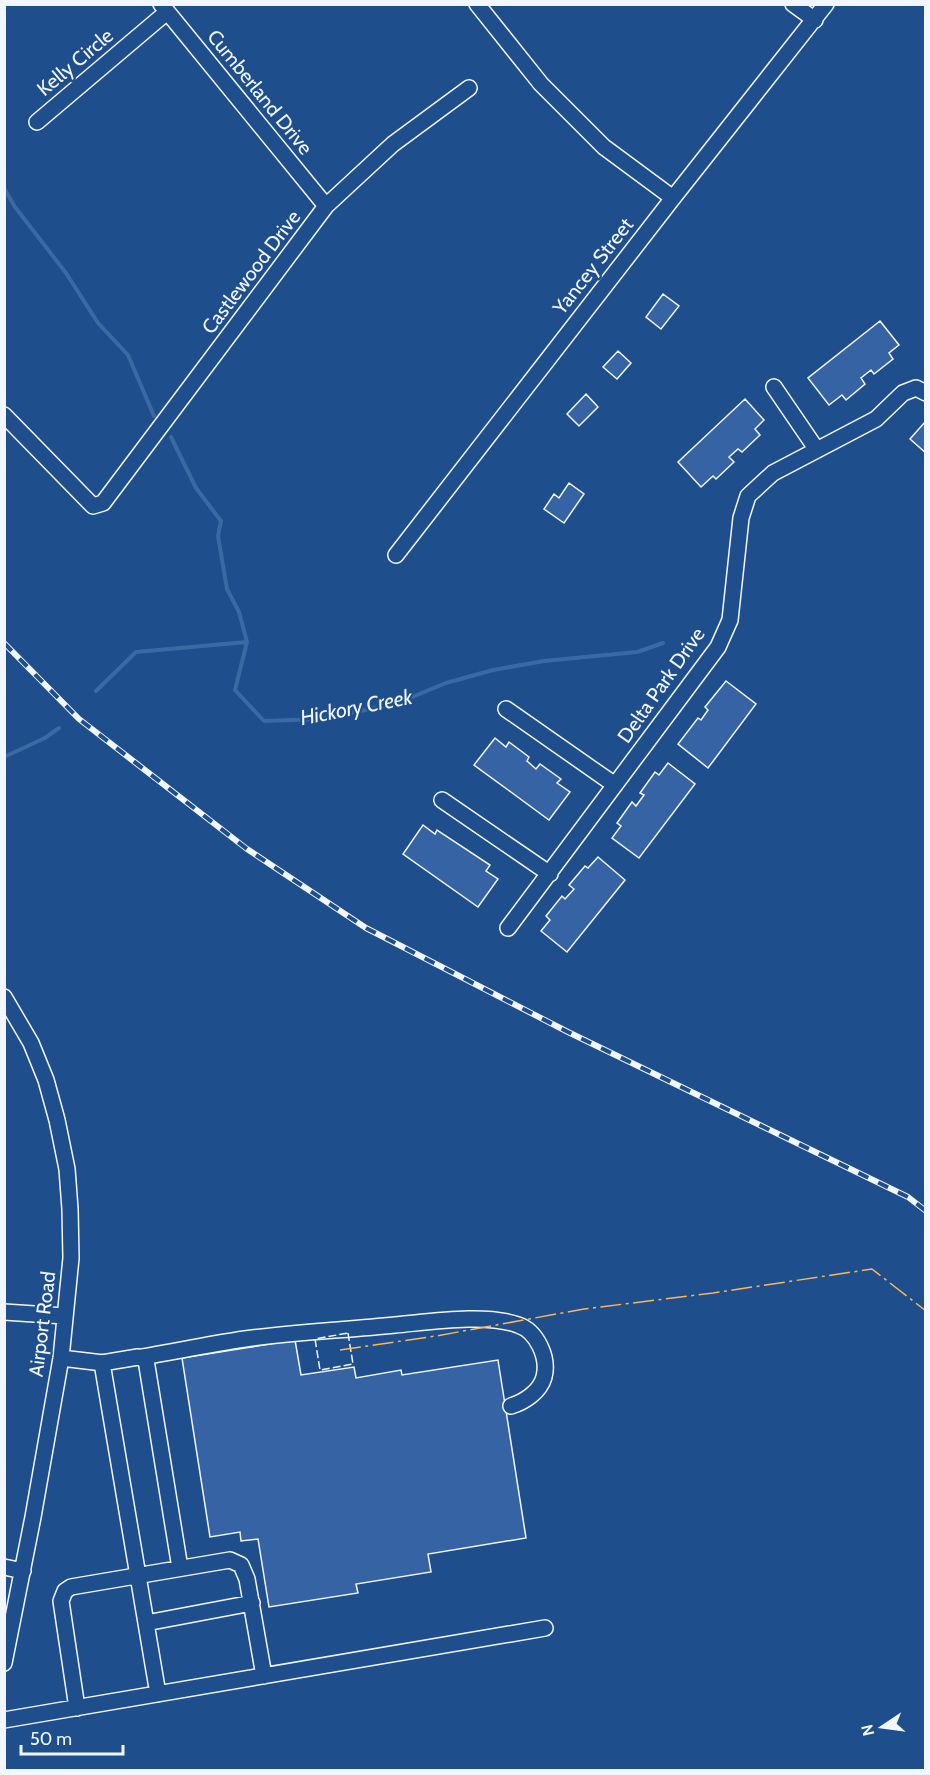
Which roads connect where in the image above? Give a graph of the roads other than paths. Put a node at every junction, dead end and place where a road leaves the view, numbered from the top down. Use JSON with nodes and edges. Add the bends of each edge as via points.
{"nodes":[{"id":1,"x":477,"y":4,"type":"edge"},
{"id":2,"x":793,"y":4,"type":"edge"},
{"id":3,"x":826,"y":4,"type":"edge"},
{"id":4,"x":164,"y":8,"type":"edge"},
{"id":5,"x":815,"y":20,"type":"junction"},
{"id":6,"x":470,"y":88,"type":"dead end"},
{"id":7,"x":37,"y":122,"type":"dead end"},
{"id":8,"x":673,"y":198,"type":"junction"},
{"id":9,"x":326,"y":206,"type":"junction"},
{"id":10,"x":774,"y":387,"type":"dead end"},
{"id":11,"x":926,"y":393,"type":"edge"},
{"id":12,"x":4,"y":415,"type":"edge"},
{"id":13,"x":817,"y":450,"type":"junction"},
{"id":14,"x":396,"y":555,"type":"dead end"},
{"id":15,"x":506,"y":709,"type":"dead end"},
{"id":16,"x":615,"y":785,"type":"junction"},
{"id":17,"x":442,"y":800,"type":"dead end"},
{"id":18,"x":550,"y":874,"type":"junction"},
{"id":19,"x":508,"y":928,"type":"dead end"},
{"id":20,"x":4,"y":997,"type":"edge"},
{"id":21,"x":4,"y":1312,"type":"edge"},
{"id":22,"x":65,"y":1316,"type":"junction"},
{"id":23,"x":142,"y":1357,"type":"junction"},
{"id":24,"x":61,"y":1358,"type":"junction"},
{"id":25,"x":103,"y":1363,"type":"junction"},
{"id":26,"x":511,"y":1406,"type":"dead end"},
{"id":27,"x":4,"y":1567,"type":"edge"},
{"id":28,"x":180,"y":1568,"type":"junction"},
{"id":29,"x":22,"y":1571,"type":"junction"},
{"id":30,"x":137,"y":1576,"type":"junction"},
{"id":31,"x":252,"y":1603,"type":"junction"},
{"id":32,"x":146,"y":1623,"type":"junction"},
{"id":33,"x":545,"y":1628,"type":"dead end"},
{"id":34,"x":4,"y":1664,"type":"edge"},
{"id":35,"x":264,"y":1676,"type":"junction"},
{"id":36,"x":158,"y":1694,"type":"junction"},
{"id":37,"x":77,"y":1707,"type":"junction"},
{"id":38,"x":4,"y":1720,"type":"edge"}],
"edges":[{"from":1,"to":8,"type":"street","via":[[541,84],[604,147]]},
{"from":2,"to":5,"type":"street"},
{"from":3,"to":5,"type":"street","name":"Yancey Street"},
{"from":4,"to":7,"type":"street","name":"Kelly Circle"},
{"from":4,"to":9,"type":"street","name":"Cumberland Drive"},
{"from":5,"to":8,"type":"street","name":"Yancey Street"},
{"from":6,"to":9,"type":"street","name":"Castlewood Drive","via":[[393,144]]},
{"from":8,"to":14,"type":"street","name":"Yancey Street"},
{"from":9,"to":12,"type":"street","name":"Castlewood Drive","via":[[103,503],[93,506]]},
{"from":10,"to":13,"type":"street"},
{"from":11,"to":13,"type":"street","name":"Delta Park Drive","via":[[916,388],[903,393],[876,418]]},
{"from":13,"to":16,"type":"street","name":"Delta Park Drive","via":[[773,473],[748,496],[741,518],[730,620],[718,647]]},
{"from":15,"to":16,"type":"street"},
{"from":16,"to":18,"type":"street","name":"Delta Park Drive"},
{"from":17,"to":18,"type":"street"},
{"from":18,"to":19,"type":"street","name":"Delta Park Drive"},
{"from":20,"to":22,"type":"street","name":"Airport Road","via":[[31,1043],[46,1080],[67,1169],[71,1258]]},
{"from":21,"to":22,"type":"street"},
{"from":22,"to":24,"type":"street","name":"Airport Road"},
{"from":23,"to":25,"type":"street"},
{"from":23,"to":26,"type":"street","via":[[247,1339],[494,1320],[519,1325],[530,1332],[545,1360],[544,1379],[532,1396]]},
{"from":23,"to":28,"type":"street","via":[[146,1360]]},
{"from":24,"to":25,"type":"street"},
{"from":24,"to":29,"type":"street","name":"Airport Road"},
{"from":25,"to":30,"type":"street"},
{"from":27,"to":29,"type":"street"},
{"from":28,"to":30,"type":"street"},
{"from":28,"to":31,"type":"street","via":[[230,1560],[241,1565]]},
{"from":29,"to":34,"type":"street","name":"Airport Road"},
{"from":30,"to":32,"type":"street"},
{"from":30,"to":37,"type":"street","via":[[65,1591],[61,1601]]},
{"from":31,"to":32,"type":"street"},
{"from":31,"to":35,"type":"street"},
{"from":32,"to":36,"type":"street"},
{"from":33,"to":35,"type":"street"},
{"from":35,"to":36,"type":"street"},
{"from":36,"to":37,"type":"street"},
{"from":37,"to":38,"type":"street"}]}
